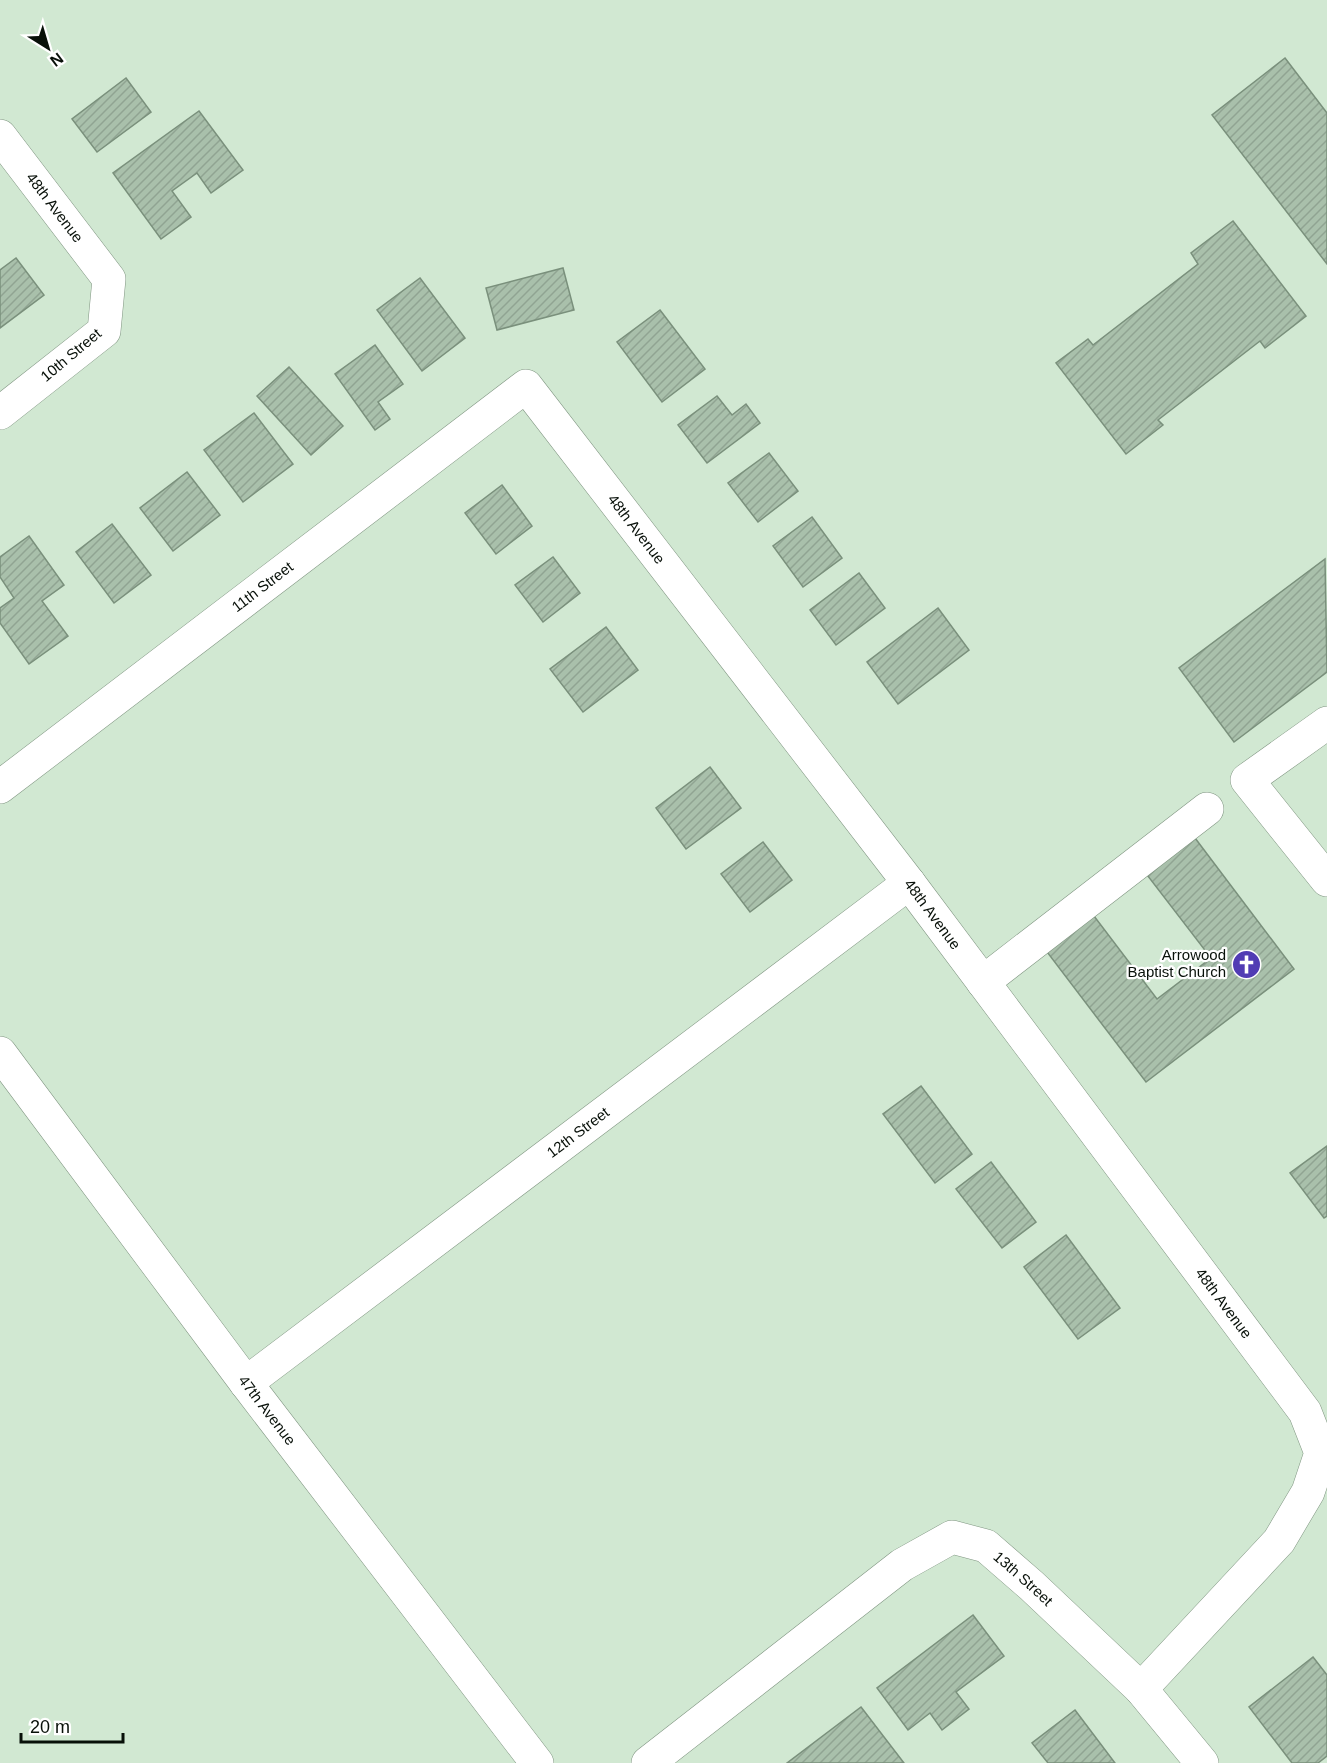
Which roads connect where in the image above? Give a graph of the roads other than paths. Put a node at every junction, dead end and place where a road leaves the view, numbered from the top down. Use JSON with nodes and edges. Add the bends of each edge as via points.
{"nodes":[{"id":1,"x":0,"y":136,"type":"edge"},
{"id":2,"x":109,"y":279,"type":"joint"},
{"id":3,"x":526,"y":386,"type":"joint"},
{"id":4,"x":0,"y":413,"type":"edge"},
{"id":5,"x":1327,"y":723,"type":"edge"},
{"id":6,"x":0,"y":787,"type":"edge"},
{"id":7,"x":1207,"y":809,"type":"dead end"},
{"id":8,"x":1327,"y":880,"type":"edge"},
{"id":9,"x":909,"y":883,"type":"junction"},
{"id":10,"x":983,"y":982,"type":"junction"},
{"id":11,"x":0,"y":1053,"type":"edge"},
{"id":12,"x":246,"y":1383,"type":"junction"},
{"id":13,"x":1141,"y":1689,"type":"junction"},
{"id":14,"x":537,"y":1763,"type":"edge"},
{"id":15,"x":648,"y":1763,"type":"edge"},
{"id":16,"x":1202,"y":1763,"type":"edge"}],
"edges":[{"from":1,"to":2,"type":"street","name":"48th Avenue"},
{"from":2,"to":4,"type":"street","name":"10th Street","via":[[104,331]]},
{"from":3,"to":6,"type":"street","name":"11th Street"},
{"from":3,"to":9,"type":"street","name":"48th Avenue"},
{"from":5,"to":8,"type":"street","via":[[1247,780]]},
{"from":7,"to":10,"type":"street"},
{"from":9,"to":10,"type":"street","name":"48th Avenue"},
{"from":9,"to":12,"type":"street","name":"12th Street"},
{"from":10,"to":13,"type":"street","name":"48th Avenue","via":[[1305,1412],[1321,1453],[1308,1492],[1279,1540]]},
{"from":11,"to":12,"type":"street","name":"47th Avenue"},
{"from":12,"to":14,"type":"street","name":"47th Avenue"},
{"from":13,"to":15,"type":"street","name":"13th Street","via":[[986,1546],[952,1537],[902,1565]]},
{"from":13,"to":16,"type":"street"}]}
